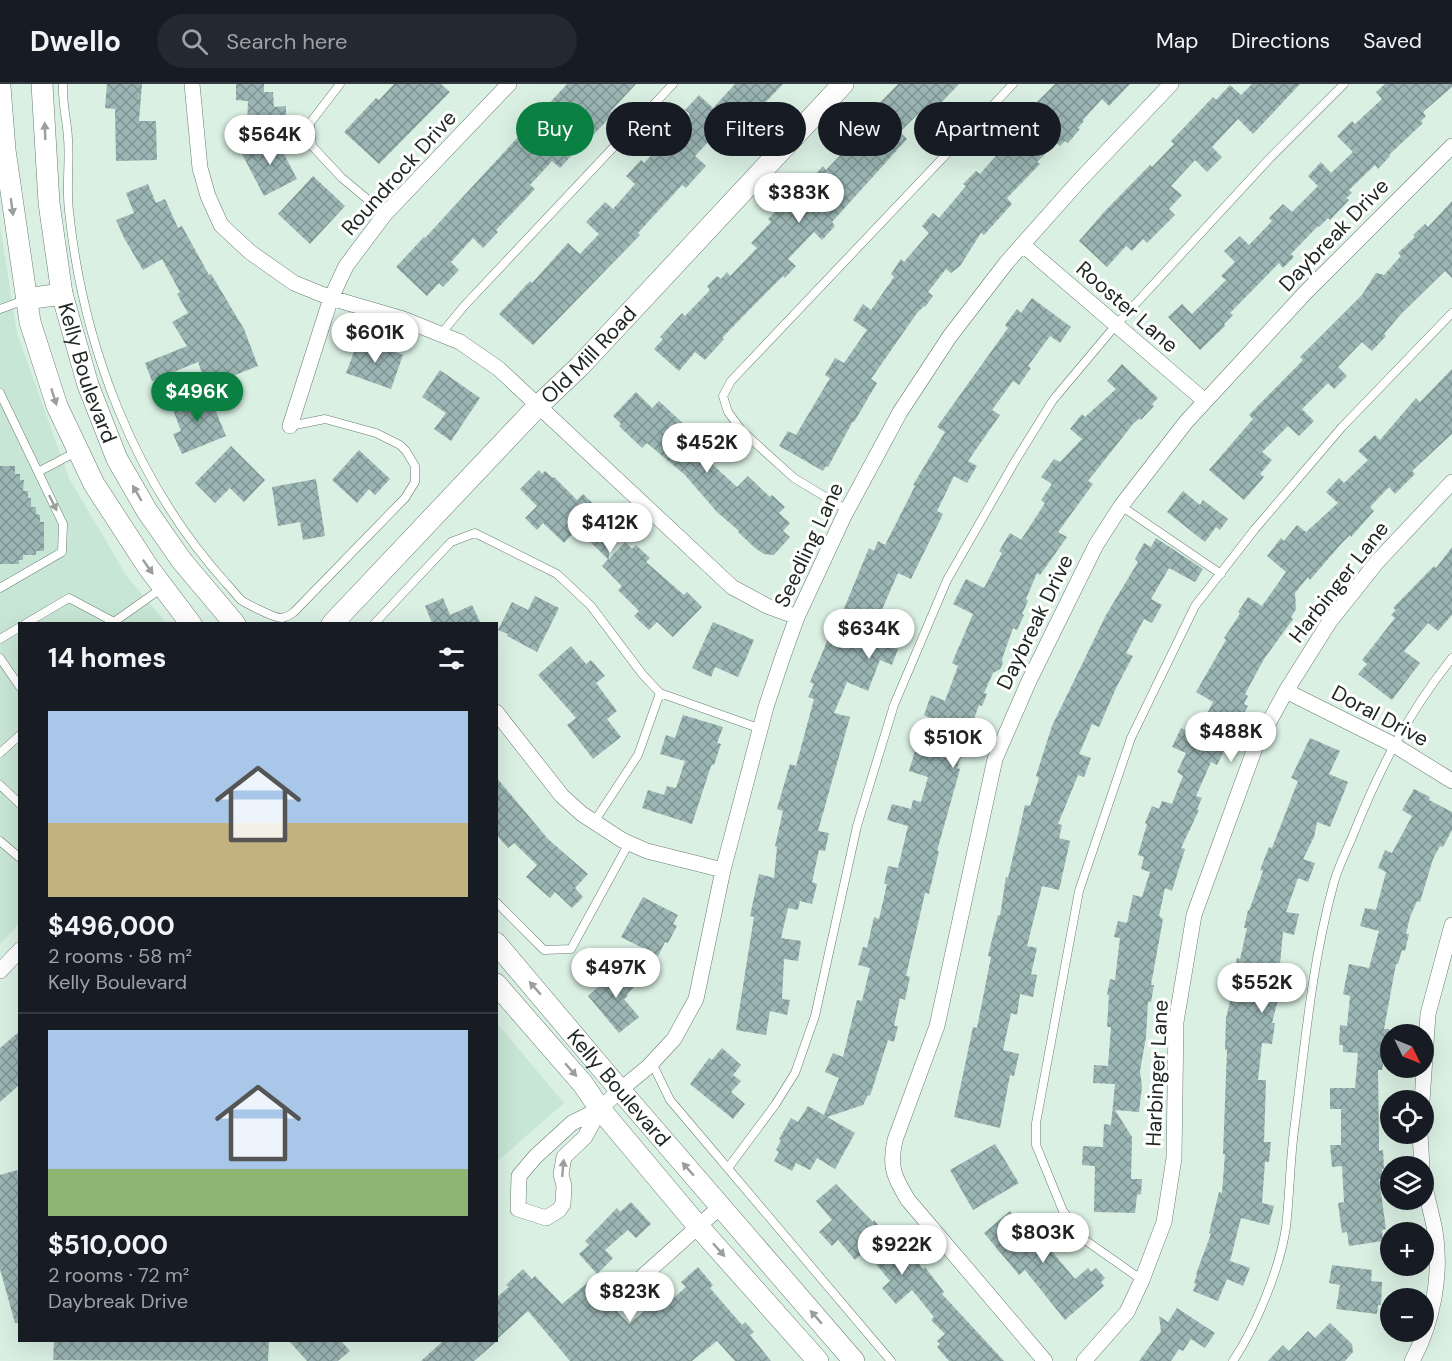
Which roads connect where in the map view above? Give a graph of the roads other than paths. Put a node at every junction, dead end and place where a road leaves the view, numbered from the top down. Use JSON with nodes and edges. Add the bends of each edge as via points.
{"nodes":[{"id":1,"x":42,"y":84,"type":"edge"},
{"id":2,"x":63,"y":84,"type":"edge"},
{"id":3,"x":192,"y":84,"type":"edge"},
{"id":4,"x":340,"y":84,"type":"edge"},
{"id":5,"x":509,"y":84,"type":"edge"},
{"id":6,"x":673,"y":84,"type":"edge"},
{"id":7,"x":843,"y":84,"type":"edge"},
{"id":8,"x":1013,"y":84,"type":"edge"},
{"id":9,"x":1171,"y":84,"type":"edge"},
{"id":10,"x":1344,"y":84,"type":"edge"},
{"id":11,"x":0,"y":86,"type":"edge"},
{"id":12,"x":1452,"y":146,"type":"edge"},
{"id":13,"x":385,"y":214,"type":"junction"},
{"id":14,"x":1023,"y":245,"type":"junction"},
{"id":15,"x":62,"y":294,"type":"junction"},
{"id":16,"x":332,"y":298,"type":"junction"},
{"id":17,"x":26,"y":299,"type":"junction"},
{"id":18,"x":0,"y":309,"type":"edge"},
{"id":19,"x":1452,"y":313,"type":"edge"},
{"id":20,"x":1116,"y":325,"type":"junction"},
{"id":21,"x":441,"y":334,"type":"junction"},
{"id":22,"x":0,"y":393,"type":"edge"},
{"id":23,"x":1205,"y":401,"type":"junction"},
{"id":24,"x":538,"y":406,"type":"junction"},
{"id":25,"x":290,"y":426,"type":"joint"},
{"id":26,"x":78,"y":451,"type":"junction"},
{"id":27,"x":38,"y":472,"type":"junction"},
{"id":28,"x":1452,"y":482,"type":"edge"},
{"id":29,"x":1121,"y":506,"type":"junction"},
{"id":30,"x":847,"y":510,"type":"junction"},
{"id":31,"x":1221,"y":574,"type":"junction"},
{"id":32,"x":164,"y":587,"type":"junction"},
{"id":33,"x":0,"y":588,"type":"edge"},
{"id":34,"x":798,"y":617,"type":"junction"},
{"id":35,"x":28,"y":622,"type":"edge"},
{"id":36,"x":112,"y":622,"type":"edge"},
{"id":37,"x":115,"y":622,"type":"edge"},
{"id":38,"x":190,"y":622,"type":"edge"},
{"id":39,"x":233,"y":622,"type":"edge"},
{"id":40,"x":334,"y":622,"type":"edge"},
{"id":41,"x":376,"y":622,"type":"edge"},
{"id":42,"x":18,"y":628,"type":"edge"},
{"id":43,"x":0,"y":639,"type":"edge"},
{"id":44,"x":0,"y":658,"type":"edge"},
{"id":45,"x":1452,"y":658,"type":"edge"},
{"id":46,"x":18,"y":684,"type":"edge"},
{"id":47,"x":1286,"y":691,"type":"junction"},
{"id":48,"x":660,"y":693,"type":"junction"},
{"id":49,"x":498,"y":715,"type":"edge"},
{"id":50,"x":761,"y":729,"type":"junction"},
{"id":51,"x":18,"y":737,"type":"edge"},
{"id":52,"x":1394,"y":745,"type":"junction"},
{"id":53,"x":0,"y":753,"type":"edge"},
{"id":54,"x":1452,"y":781,"type":"edge"},
{"id":55,"x":0,"y":785,"type":"edge"},
{"id":56,"x":18,"y":802,"type":"edge"},
{"id":57,"x":594,"y":822,"type":"junction"},
{"id":58,"x":0,"y":840,"type":"edge"},
{"id":59,"x":629,"y":843,"type":"junction"},
{"id":60,"x":18,"y":856,"type":"edge"},
{"id":61,"x":723,"y":870,"type":"junction"},
{"id":62,"x":498,"y":904,"type":"edge"},
{"id":63,"x":1452,"y":924,"type":"edge"},
{"id":64,"x":498,"y":944,"type":"edge"},
{"id":65,"x":18,"y":952,"type":"edge"},
{"id":66,"x":0,"y":971,"type":"edge"},
{"id":67,"x":498,"y":986,"type":"edge"},
{"id":68,"x":652,"y":1063,"type":"junction"},
{"id":69,"x":620,"y":1090,"type":"junction"},
{"id":70,"x":1423,"y":1090,"type":"edge"},
{"id":71,"x":600,"y":1109,"type":"junction"},
{"id":72,"x":728,"y":1168,"type":"junction"},
{"id":73,"x":720,"y":1206,"type":"junction"},
{"id":74,"x":1430,"y":1210,"type":"edge"},
{"id":75,"x":697,"y":1225,"type":"junction"},
{"id":76,"x":643,"y":1276,"type":"dead end"},
{"id":77,"x":1142,"y":1280,"type":"junction"},
{"id":78,"x":818,"y":1361,"type":"edge"},
{"id":79,"x":854,"y":1361,"type":"edge"},
{"id":80,"x":891,"y":1361,"type":"edge"},
{"id":81,"x":1045,"y":1361,"type":"edge"},
{"id":82,"x":1084,"y":1361,"type":"edge"},
{"id":83,"x":1233,"y":1361,"type":"edge"},
{"id":84,"x":1412,"y":1361,"type":"edge"}],
"edges":[{"from":15,"to":1,"type":"main road","name":"Kelly Boulevard","one_way":true,"via":[[49,202]]},
{"from":2,"to":25,"type":"lane","via":[[68,209],[76,264],[93,339],[115,404],[140,457],[185,531],[242,600],[279,618],[294,612],[405,498],[415,482],[415,466],[406,451],[376,433],[325,418]]},
{"from":3,"to":16,"type":"street","via":[[200,168],[221,225],[250,252],[294,283]]},
{"from":4,"to":13,"type":"lane","via":[[310,123],[312,146]]},
{"from":5,"to":13,"type":"street","name":"Roundrock Drive"},
{"from":6,"to":21,"type":"lane"},
{"from":7,"to":24,"type":"main road","name":"Old Mill Road"},
{"from":8,"to":30,"type":"lane","via":[[732,381],[723,396],[728,412],[742,431],[794,478]]},
{"from":9,"to":14,"type":"street","name":"Seedling Lane"},
{"from":10,"to":20,"type":"lane"},
{"from":11,"to":17,"type":"main road","name":"Kelly Boulevard","one_way":true},
{"from":12,"to":23,"type":"street","name":"Daybreak Drive","via":[[1306,292]]},
{"from":13,"to":16,"type":"street","name":"Roundrock Drive","via":[[346,266]]},
{"from":14,"to":20,"type":"street","name":"Rooster Lane"},
{"from":14,"to":30,"type":"street","name":"Seedling Lane","via":[[950,336],[900,412]]},
{"from":15,"to":17,"type":"main road"},
{"from":39,"to":15,"type":"main road","name":"Kelly Boulevard","one_way":true,"via":[[182,561],[117,459],[88,385]]},
{"from":16,"to":21,"type":"street"},
{"from":16,"to":25,"type":"street","name":"Roundrock Drive"},
{"from":17,"to":18,"type":"lane"},
{"from":17,"to":26,"type":"main road","name":"Kelly Boulevard","one_way":true,"via":[[57,406]]},
{"from":19,"to":31,"type":"lane","via":[[1342,427]]},
{"from":20,"to":23,"type":"street","name":"Rooster Lane"},
{"from":20,"to":72,"type":"lane","via":[[1053,400],[947,580],[890,716],[857,826],[815,1016],[795,1073]]},
{"from":21,"to":24,"type":"street","via":[[499,369]]},
{"from":22,"to":27,"type":"lane"},
{"from":23,"to":29,"type":"street","name":"Daybreak Drive"},
{"from":24,"to":34,"type":"street","via":[[732,587]]},
{"from":24,"to":40,"type":"main road","name":"Old Mill Road"},
{"from":26,"to":27,"type":"lane"},
{"from":26,"to":32,"type":"main road","name":"Kelly Boulevard","one_way":true,"via":[[94,484]]},
{"from":27,"to":33,"type":"lane","one_way":true,"via":[[63,524],[62,552]]},
{"from":28,"to":47,"type":"street","name":"Harbinger Lane","via":[[1377,562],[1320,635]]},
{"from":29,"to":31,"type":"lane"},
{"from":29,"to":81,"type":"street","name":"Daybreak Drive","via":[[1096,545],[1057,623],[995,759],[937,1026],[891,1157],[894,1176],[908,1200]]},
{"from":30,"to":34,"type":"street","name":"Seedling Lane"},
{"from":31,"to":77,"type":"lane","via":[[1195,606],[1131,738],[1079,891],[1036,1123],[1036,1145],[1063,1211],[1085,1240]]},
{"from":32,"to":37,"type":"lane"},
{"from":32,"to":38,"type":"main road","name":"Kelly Boulevard"},
{"from":34,"to":50,"type":"street","name":"Seedling Lane"},
{"from":35,"to":36,"type":"lane","via":[[69,598]]},
{"from":41,"to":48,"type":"lane","via":[[451,542],[475,533],[556,574],[591,606]]},
{"from":42,"to":43,"type":"lane"},
{"from":44,"to":46,"type":"lane"},
{"from":45,"to":52,"type":"lane","via":[[1410,714]]},
{"from":47,"to":52,"type":"street","name":"Doral Drive"},
{"from":47,"to":77,"type":"street","name":"Harbinger Lane","via":[[1255,748],[1194,915],[1176,1022],[1172,1169],[1164,1222]]},
{"from":48,"to":50,"type":"lane"},
{"from":48,"to":57,"type":"lane","via":[[638,755]]},
{"from":49,"to":57,"type":"street","via":[[562,796]]},
{"from":50,"to":61,"type":"street","name":"Seedling Lane"},
{"from":51,"to":53,"type":"lane"},
{"from":52,"to":54,"type":"street","name":"Doral Drive"},
{"from":52,"to":83,"type":"lane","via":[[1333,884],[1313,980],[1286,1229],[1270,1285]]},
{"from":55,"to":56,"type":"lane"},
{"from":57,"to":59,"type":"street"},
{"from":58,"to":60,"type":"lane"},
{"from":59,"to":61,"type":"street"},
{"from":59,"to":62,"type":"lane","via":[[571,949],[544,950]]},
{"from":61,"to":68,"type":"street","name":"Seedling Lane","via":[[696,999],[674,1040]]},
{"from":63,"to":70,"type":"street","via":[[1428,1014]]},
{"from":69,"to":64,"type":"main road","name":"Kelly Boulevard","one_way":true},
{"from":65,"to":66,"type":"street"},
{"from":67,"to":71,"type":"main road","name":"Kelly Boulevard","one_way":true},
{"from":68,"to":69,"type":"street","name":"Seedling Lane"},
{"from":68,"to":72,"type":"lane","via":[[670,1100]]},
{"from":69,"to":71,"type":"street","name":"Seedling Lane"},
{"from":73,"to":69,"type":"main road","name":"Kelly Boulevard","one_way":true},
{"from":71,"to":71,"type":"street","one_way":true,"via":[[572,1122],[519,1176],[518,1209],[546,1218],[559,1210],[564,1195],[564,1157],[585,1137]]},
{"from":71,"to":75,"type":"main road","name":"Kelly Boulevard"},
{"from":72,"to":80,"type":"lane"},
{"from":73,"to":75,"type":"street"},
{"from":79,"to":73,"type":"main road","name":"Kelly Boulevard","one_way":true},
{"from":74,"to":84,"type":"street","via":[[1438,1268],[1428,1321]]},
{"from":75,"to":76,"type":"street"},
{"from":75,"to":78,"type":"main road","name":"Kelly Boulevard","one_way":true},
{"from":77,"to":82,"type":"street","name":"Harbinger Lane","via":[[1127,1312]]}]}
